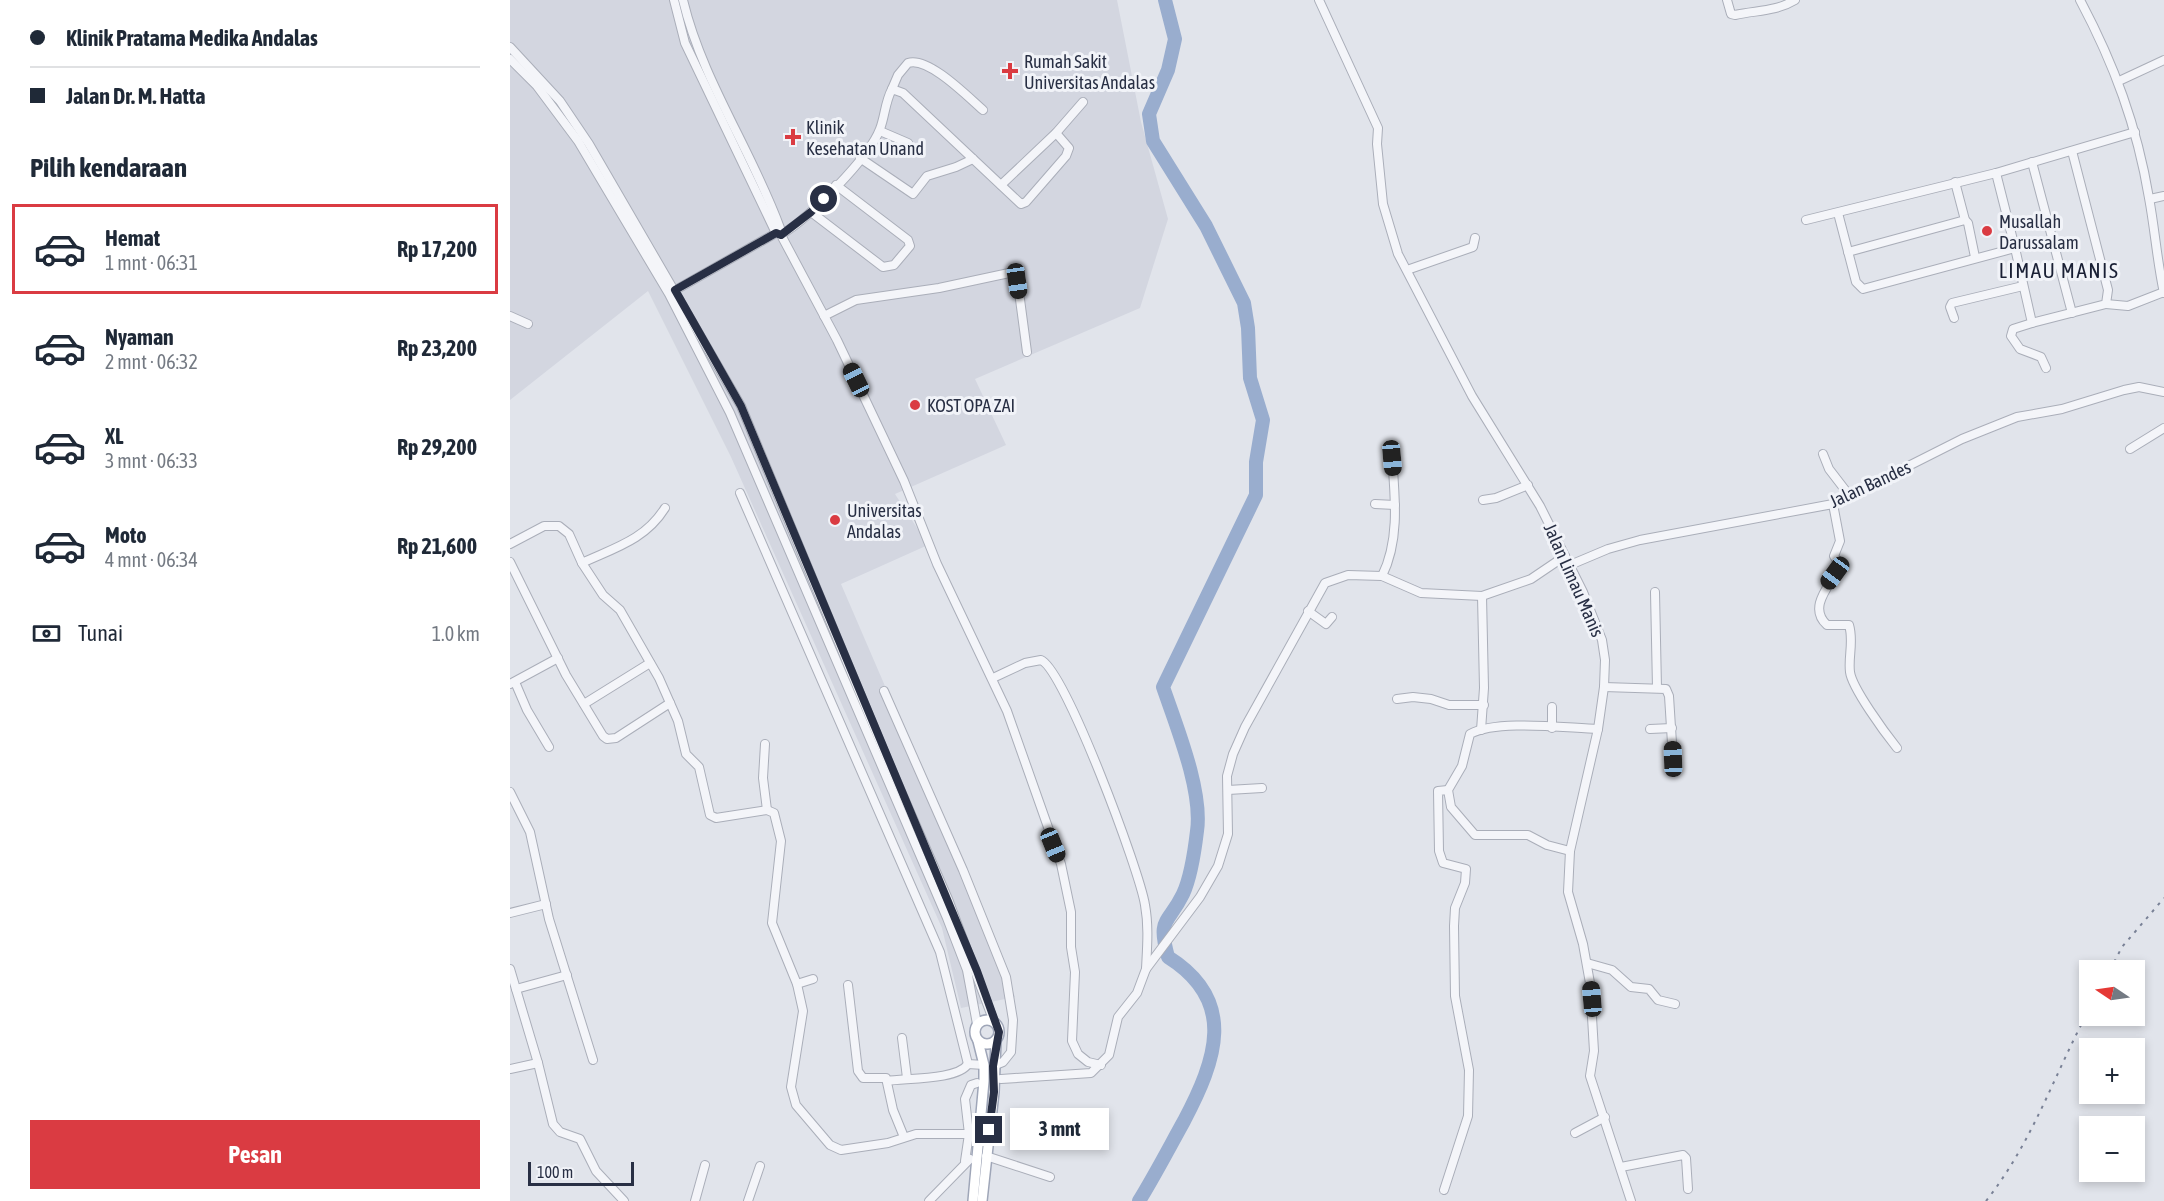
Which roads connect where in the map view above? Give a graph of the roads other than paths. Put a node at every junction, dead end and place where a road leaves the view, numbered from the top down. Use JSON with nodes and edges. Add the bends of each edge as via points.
{"nodes":[{"id":1,"x":674,"y":0,"type":"edge"},
{"id":2,"x":682,"y":0,"type":"edge"},
{"id":3,"x":1319,"y":0,"type":"edge"},
{"id":4,"x":1727,"y":0,"type":"edge"},
{"id":5,"x":1795,"y":0,"type":"edge"},
{"id":6,"x":2080,"y":0,"type":"edge"},
{"id":7,"x":682,"y":15,"type":"junction"},
{"id":8,"x":510,"y":47,"type":"edge"},
{"id":9,"x":510,"y":59,"type":"edge"},
{"id":10,"x":2164,"y":60,"type":"edge"},
{"id":11,"x":2119,"y":81,"type":"junction"},
{"id":12,"x":892,"y":90,"type":"junction"},
{"id":13,"x":1083,"y":102,"type":"dead end"},
{"id":14,"x":983,"y":110,"type":"dead end"},
{"id":15,"x":880,"y":130,"type":"junction"},
{"id":16,"x":2135,"y":132,"type":"junction"},
{"id":17,"x":1056,"y":133,"type":"junction"},
{"id":18,"x":908,"y":143,"type":"dead end"},
{"id":19,"x":2072,"y":151,"type":"junction"},
{"id":20,"x":860,"y":158,"type":"junction"},
{"id":21,"x":974,"y":159,"type":"junction"},
{"id":22,"x":2032,"y":162,"type":"junction"},
{"id":23,"x":1996,"y":173,"type":"junction"},
{"id":24,"x":1955,"y":182,"type":"junction"},
{"id":25,"x":837,"y":185,"type":"junction"},
{"id":26,"x":1001,"y":185,"type":"junction"},
{"id":27,"x":619,"y":192,"type":"junction"},
{"id":28,"x":2164,"y":196,"type":"edge"},
{"id":29,"x":611,"y":197,"type":"junction"},
{"id":30,"x":2150,"y":198,"type":"junction"},
{"id":31,"x":811,"y":212,"type":"junction"},
{"id":32,"x":1839,"y":213,"type":"junction"},
{"id":33,"x":1806,"y":220,"type":"dead end"},
{"id":34,"x":1965,"y":220,"type":"junction"},
{"id":35,"x":779,"y":232,"type":"junction"},
{"id":36,"x":1475,"y":238,"type":"dead end"},
{"id":37,"x":2015,"y":248,"type":"junction"},
{"id":38,"x":1848,"y":252,"type":"junction"},
{"id":39,"x":1975,"y":258,"type":"junction"},
{"id":40,"x":1407,"y":270,"type":"junction"},
{"id":41,"x":2162,"y":279,"type":"edge"},
{"id":42,"x":2023,"y":286,"type":"junction"},
{"id":43,"x":672,"y":292,"type":"junction"},
{"id":44,"x":2164,"y":293,"type":"edge"},
{"id":45,"x":2106,"y":304,"type":"junction"},
{"id":46,"x":2072,"y":313,"type":"junction"},
{"id":47,"x":510,"y":316,"type":"edge"},
{"id":48,"x":824,"y":316,"type":"junction"},
{"id":49,"x":1953,"y":318,"type":"dead end"},
{"id":50,"x":2032,"y":323,"type":"junction"},
{"id":51,"x":528,"y":324,"type":"dead end"},
{"id":52,"x":1027,"y":352,"type":"dead end"},
{"id":53,"x":2046,"y":369,"type":"dead end"},
{"id":54,"x":2164,"y":392,"type":"edge"},
{"id":55,"x":2164,"y":428,"type":"edge"},
{"id":56,"x":2130,"y":449,"type":"dead end"},
{"id":57,"x":1823,"y":454,"type":"dead end"},
{"id":58,"x":1392,"y":458,"type":"dead end"},
{"id":59,"x":1528,"y":485,"type":"junction"},
{"id":60,"x":740,"y":493,"type":"dead end"},
{"id":61,"x":1849,"y":495,"type":"junction"},
{"id":62,"x":1483,"y":500,"type":"dead end"},
{"id":63,"x":1376,"y":504,"type":"dead end"},
{"id":64,"x":1833,"y":504,"type":"junction"},
{"id":65,"x":1395,"y":505,"type":"junction"},
{"id":66,"x":665,"y":508,"type":"dead end"},
{"id":67,"x":510,"y":544,"type":"edge"},
{"id":68,"x":1564,"y":556,"type":"junction"},
{"id":69,"x":510,"y":562,"type":"edge"},
{"id":70,"x":582,"y":562,"type":"junction"},
{"id":71,"x":1570,"y":565,"type":"junction"},
{"id":72,"x":1383,"y":577,"type":"junction"},
{"id":73,"x":1654,"y":591,"type":"dead end"},
{"id":74,"x":1482,"y":596,"type":"junction"},
{"id":75,"x":1308,"y":610,"type":"junction"},
{"id":76,"x":1332,"y":617,"type":"dead end"},
{"id":77,"x":558,"y":658,"type":"junction"},
{"id":78,"x":650,"y":663,"type":"junction"},
{"id":79,"x":993,"y":678,"type":"junction"},
{"id":80,"x":512,"y":683,"type":"edge"},
{"id":81,"x":1604,"y":687,"type":"junction"},
{"id":82,"x":1656,"y":688,"type":"junction"},
{"id":83,"x":884,"y":690,"type":"dead end"},
{"id":84,"x":1397,"y":699,"type":"dead end"},
{"id":85,"x":670,"y":703,"type":"junction"},
{"id":86,"x":584,"y":704,"type":"junction"},
{"id":87,"x":1484,"y":705,"type":"junction"},
{"id":88,"x":1552,"y":707,"type":"dead end"},
{"id":89,"x":1552,"y":728,"type":"junction"},
{"id":90,"x":1672,"y":728,"type":"junction"},
{"id":91,"x":1598,"y":729,"type":"junction"},
{"id":92,"x":1650,"y":729,"type":"dead end"},
{"id":93,"x":1481,"y":730,"type":"junction"},
{"id":94,"x":765,"y":744,"type":"dead end"},
{"id":95,"x":549,"y":747,"type":"dead end"},
{"id":96,"x":1897,"y":748,"type":"dead end"},
{"id":97,"x":1673,"y":759,"type":"dead end"},
{"id":98,"x":1262,"y":788,"type":"dead end"},
{"id":99,"x":1228,"y":790,"type":"junction"},
{"id":100,"x":1448,"y":790,"type":"junction"},
{"id":101,"x":510,"y":792,"type":"edge"},
{"id":102,"x":768,"y":810,"type":"junction"},
{"id":103,"x":1570,"y":850,"type":"junction"},
{"id":104,"x":546,"y":904,"type":"junction"},
{"id":105,"x":510,"y":913,"type":"edge"},
{"id":106,"x":1587,"y":963,"type":"junction"},
{"id":107,"x":510,"y":969,"type":"edge"},
{"id":108,"x":1146,"y":969,"type":"junction"},
{"id":109,"x":567,"y":975,"type":"junction"},
{"id":110,"x":813,"y":979,"type":"dead end"},
{"id":111,"x":797,"y":984,"type":"junction"},
{"id":112,"x":848,"y":985,"type":"dead end"},
{"id":113,"x":516,"y":989,"type":"junction"},
{"id":114,"x":1675,"y":1004,"type":"dead end"},
{"id":115,"x":994,"y":1022,"type":"junction"},
{"id":116,"x":977,"y":1024,"type":"junction"},
{"id":117,"x":902,"y":1038,"type":"dead end"},
{"id":118,"x":996,"y":1040,"type":"junction"},
{"id":119,"x":978,"y":1041,"type":"junction"},
{"id":120,"x":593,"y":1060,"type":"dead end"},
{"id":121,"x":538,"y":1063,"type":"junction"},
{"id":122,"x":968,"y":1064,"type":"junction"},
{"id":123,"x":989,"y":1065,"type":"junction"},
{"id":124,"x":1101,"y":1065,"type":"junction"},
{"id":125,"x":510,"y":1069,"type":"edge"},
{"id":126,"x":907,"y":1078,"type":"junction"},
{"id":127,"x":1001,"y":1079,"type":"dead end"},
{"id":128,"x":887,"y":1081,"type":"junction"},
{"id":129,"x":976,"y":1083,"type":"dead end"},
{"id":130,"x":1605,"y":1117,"type":"junction"},
{"id":131,"x":1575,"y":1133,"type":"dead end"},
{"id":132,"x":969,"y":1134,"type":"junction"},
{"id":133,"x":904,"y":1137,"type":"junction"},
{"id":134,"x":981,"y":1156,"type":"junction"},
{"id":135,"x":965,"y":1161,"type":"junction"},
{"id":136,"x":705,"y":1165,"type":"dead end"},
{"id":137,"x":760,"y":1166,"type":"dead end"},
{"id":138,"x":1621,"y":1167,"type":"junction"},
{"id":139,"x":1050,"y":1177,"type":"dead end"},
{"id":140,"x":1688,"y":1189,"type":"dead end"},
{"id":141,"x":1444,"y":1190,"type":"dead end"},
{"id":142,"x":624,"y":1201,"type":"edge"},
{"id":143,"x":695,"y":1201,"type":"edge"},
{"id":144,"x":748,"y":1201,"type":"edge"},
{"id":145,"x":930,"y":1201,"type":"edge"},
{"id":146,"x":973,"y":1201,"type":"edge"},
{"id":147,"x":982,"y":1201,"type":"edge"},
{"id":148,"x":1631,"y":1201,"type":"edge"}],
"edges":[{"from":1,"to":7,"type":"street"},
{"from":2,"to":7,"type":"street"},
{"from":3,"to":40,"type":"street","name":"Jalan Limau Manis","via":[[1378,128],[1383,204],[1391,236]]},
{"from":4,"to":5,"type":"street","via":[[1733,15],[1757,9],[1769,12]]},
{"from":6,"to":11,"type":"street"},
{"from":7,"to":35,"type":"street"},
{"from":8,"to":27,"type":"street","via":[[560,101]]},
{"from":9,"to":29,"type":"street","via":[[537,86],[578,141]]},
{"from":10,"to":11,"type":"street"},
{"from":11,"to":16,"type":"street"},
{"from":12,"to":14,"type":"street","via":[[908,63],[921,63]]},
{"from":12,"to":15,"type":"street"},
{"from":12,"to":21,"type":"street","via":[[903,93]]},
{"from":13,"to":17,"type":"street"},
{"from":15,"to":18,"type":"street"},
{"from":15,"to":20,"type":"street"},
{"from":16,"to":19,"type":"street"},
{"from":16,"to":30,"type":"street"},
{"from":17,"to":26,"type":"street"},
{"from":17,"to":26,"type":"street","via":[[1069,150],[1026,202],[1017,202]]},
{"from":19,"to":22,"type":"street"},
{"from":19,"to":45,"type":"street","via":[[2108,290]]},
{"from":20,"to":21,"type":"street","via":[[913,194],[927,176]]},
{"from":20,"to":25,"type":"street"},
{"from":21,"to":26,"type":"street"},
{"from":22,"to":23,"type":"street"},
{"from":22,"to":46,"type":"street"},
{"from":23,"to":24,"type":"street"},
{"from":23,"to":37,"type":"street"},
{"from":24,"to":32,"type":"street"},
{"from":24,"to":34,"type":"street"},
{"from":25,"to":31,"type":"street"},
{"from":25,"to":31,"type":"street","via":[[908,240],[910,246],[894,265],[883,267]]},
{"from":27,"to":29,"type":"street"},
{"from":27,"to":43,"type":"street"},
{"from":28,"to":30,"type":"street"},
{"from":29,"to":43,"type":"street"},
{"from":30,"to":41,"type":"street"},
{"from":31,"to":35,"type":"street"},
{"from":32,"to":33,"type":"street"},
{"from":32,"to":38,"type":"street"},
{"from":34,"to":38,"type":"street"},
{"from":34,"to":39,"type":"street"},
{"from":35,"to":43,"type":"street"},
{"from":35,"to":48,"type":"street"},
{"from":36,"to":40,"type":"street","via":[[1473,247]]},
{"from":37,"to":39,"type":"street"},
{"from":37,"to":42,"type":"street"},
{"from":38,"to":39,"type":"street","via":[[1858,287],[1863,289]]},
{"from":40,"to":59,"type":"street","name":"Jalan Limau Manis","via":[[1472,396]]},
{"from":41,"to":44,"type":"street"},
{"from":42,"to":49,"type":"street","via":[[1952,303]]},
{"from":42,"to":50,"type":"street"},
{"from":43,"to":115,"type":"street","via":[[741,406],[948,899]]},
{"from":43,"to":116,"type":"street","via":[[730,413],[943,907],[967,970]]},
{"from":44,"to":45,"type":"street","via":[[2128,306]]},
{"from":45,"to":46,"type":"street"},
{"from":46,"to":50,"type":"street"},
{"from":47,"to":51,"type":"street"},
{"from":48,"to":52,"type":"street","via":[[856,300],[1009,273],[1017,277]]},
{"from":48,"to":79,"type":"street"},
{"from":50,"to":53,"type":"street","via":[[2013,329],[2012,336],[2020,348],[2041,357]]},
{"from":54,"to":61,"type":"street","name":"Jalan Bandes","via":[[2139,387],[2018,417],[1962,439]]},
{"from":55,"to":56,"type":"street"},
{"from":57,"to":61,"type":"street","via":[[1828,469]]},
{"from":58,"to":65,"type":"street"},
{"from":59,"to":62,"type":"street"},
{"from":59,"to":68,"type":"street","name":"Jalan Limau Manis"},
{"from":60,"to":122,"type":"street","via":[[940,952]]},
{"from":61,"to":64,"type":"street","name":"Jalan Bandes"},
{"from":63,"to":65,"type":"street"},
{"from":64,"to":71,"type":"street","name":"Jalan Bandes","via":[[1640,540]]},
{"from":64,"to":96,"type":"street","via":[[1839,535],[1834,556],[1840,564],[1822,595],[1819,616],[1827,625],[1849,625],[1854,688]]},
{"from":65,"to":72,"type":"street","via":[[1392,544]]},
{"from":66,"to":70,"type":"street","via":[[649,530]]},
{"from":67,"to":70,"type":"street","via":[[534,529],[559,526],[569,534]]},
{"from":68,"to":71,"type":"street","name":"Jalan Limau Manis"},
{"from":68,"to":74,"type":"street","via":[[1531,579]]},
{"from":69,"to":77,"type":"street"},
{"from":70,"to":78,"type":"street","via":[[603,595],[620,610]]},
{"from":71,"to":81,"type":"street","name":"Jalan Limau Manis","via":[[1600,633]]},
{"from":72,"to":74,"type":"street","via":[[1421,593]]},
{"from":72,"to":75,"type":"street","via":[[1348,575],[1330,579]]},
{"from":73,"to":82,"type":"street"},
{"from":74,"to":87,"type":"street"},
{"from":75,"to":76,"type":"street","via":[[1326,624]]},
{"from":75,"to":99,"type":"street","via":[[1245,727],[1228,768]]},
{"from":77,"to":80,"type":"street"},
{"from":77,"to":86,"type":"street"},
{"from":78,"to":85,"type":"street"},
{"from":78,"to":86,"type":"street"},
{"from":79,"to":108,"type":"street","via":[[1041,660],[1050,666],[1062,688],[1102,775],[1145,903]]},
{"from":79,"to":124,"type":"street","via":[[1061,864],[1071,912],[1075,972],[1072,1041],[1078,1054]]},
{"from":80,"to":95,"type":"street"},
{"from":81,"to":82,"type":"street"},
{"from":81,"to":91,"type":"street","name":"Jalan Limau Manis"},
{"from":82,"to":90,"type":"street","via":[[1663,687],[1668,692]]},
{"from":83,"to":123,"type":"street","via":[[1006,977],[1013,1020],[1011,1052],[1003,1062]]},
{"from":84,"to":87,"type":"street","via":[[1413,697],[1449,705]]},
{"from":85,"to":86,"type":"street","via":[[610,740],[603,736]]},
{"from":85,"to":102,"type":"street","via":[[686,754],[699,767],[710,815],[720,818]]},
{"from":87,"to":93,"type":"street"},
{"from":88,"to":89,"type":"street"},
{"from":89,"to":91,"type":"street"},
{"from":89,"to":93,"type":"street","via":[[1501,726]]},
{"from":90,"to":92,"type":"street"},
{"from":90,"to":97,"type":"street"},
{"from":91,"to":103,"type":"street","name":"Jalan Limau Manis"},
{"from":93,"to":100,"type":"street","via":[[1470,735],[1462,766]]},
{"from":94,"to":102,"type":"street","via":[[763,778]]},
{"from":98,"to":99,"type":"street"},
{"from":99,"to":108,"type":"street","via":[[1228,834],[1223,853],[1200,897]]},
{"from":100,"to":103,"type":"street","via":[[1451,807],[1475,835],[1528,835],[1547,845]]},
{"from":100,"to":141,"type":"street","via":[[1438,791],[1439,851],[1443,863],[1466,868],[1465,883],[1455,908],[1455,996],[1469,1070],[1468,1116]]},
{"from":101,"to":104,"type":"street","via":[[530,832]]},
{"from":102,"to":111,"type":"street","via":[[774,813],[781,841],[772,923]]},
{"from":103,"to":106,"type":"street","name":"Jalan Limau Manis","via":[[1568,892]]},
{"from":104,"to":105,"type":"street"},
{"from":104,"to":109,"type":"street"},
{"from":106,"to":114,"type":"street","via":[[1612,970],[1631,987],[1649,989],[1658,1000]]},
{"from":106,"to":130,"type":"street","name":"Jalan Limau Manis","via":[[1594,1051],[1590,1076]]},
{"from":107,"to":113,"type":"street"},
{"from":108,"to":124,"type":"street","via":[[1137,993],[1118,1017],[1113,1046]]},
{"from":109,"to":113,"type":"street"},
{"from":109,"to":120,"type":"street"},
{"from":110,"to":111,"type":"street"},
{"from":111,"to":133,"type":"street","via":[[803,1011],[791,1087],[796,1105],[830,1145],[841,1150]]},
{"from":112,"to":128,"type":"street","via":[[858,1071],[863,1078],[882,1077]]},
{"from":113,"to":121,"type":"street"},
{"from":115,"to":116,"type":"main road"},
{"from":115,"to":118,"type":"main road","via":[[998,1028]]},
{"from":116,"to":119,"type":"main road","via":[[974,1033]]},
{"from":117,"to":126,"type":"street"},
{"from":118,"to":119,"type":"main road","via":[[987,1044]]},
{"from":118,"to":123,"type":"main road"},
{"from":119,"to":123,"type":"main road"},
{"from":121,"to":125,"type":"street"},
{"from":121,"to":142,"type":"street","via":[[553,1124],[560,1132],[580,1139],[596,1171]]},
{"from":122,"to":123,"type":"street"},
{"from":122,"to":126,"type":"street","via":[[950,1075]]},
{"from":123,"to":134,"type":"main road"},
{"from":124,"to":127,"type":"street","via":[[1080,1075]]},
{"from":126,"to":128,"type":"street"},
{"from":128,"to":133,"type":"street"},
{"from":129,"to":132,"type":"street","via":[[965,1099]]},
{"from":130,"to":131,"type":"street"},
{"from":130,"to":138,"type":"street","name":"Jalan Limau Manis"},
{"from":132,"to":133,"type":"street"},
{"from":132,"to":135,"type":"street"},
{"from":134,"to":135,"type":"street"},
{"from":134,"to":139,"type":"street"},
{"from":134,"to":146,"type":"main road"},
{"from":134,"to":147,"type":"main road"},
{"from":135,"to":145,"type":"street"},
{"from":136,"to":143,"type":"street"},
{"from":137,"to":144,"type":"street"},
{"from":138,"to":140,"type":"street","via":[[1683,1155]]},
{"from":138,"to":148,"type":"street","name":"Jalan Limau Manis"}]}
